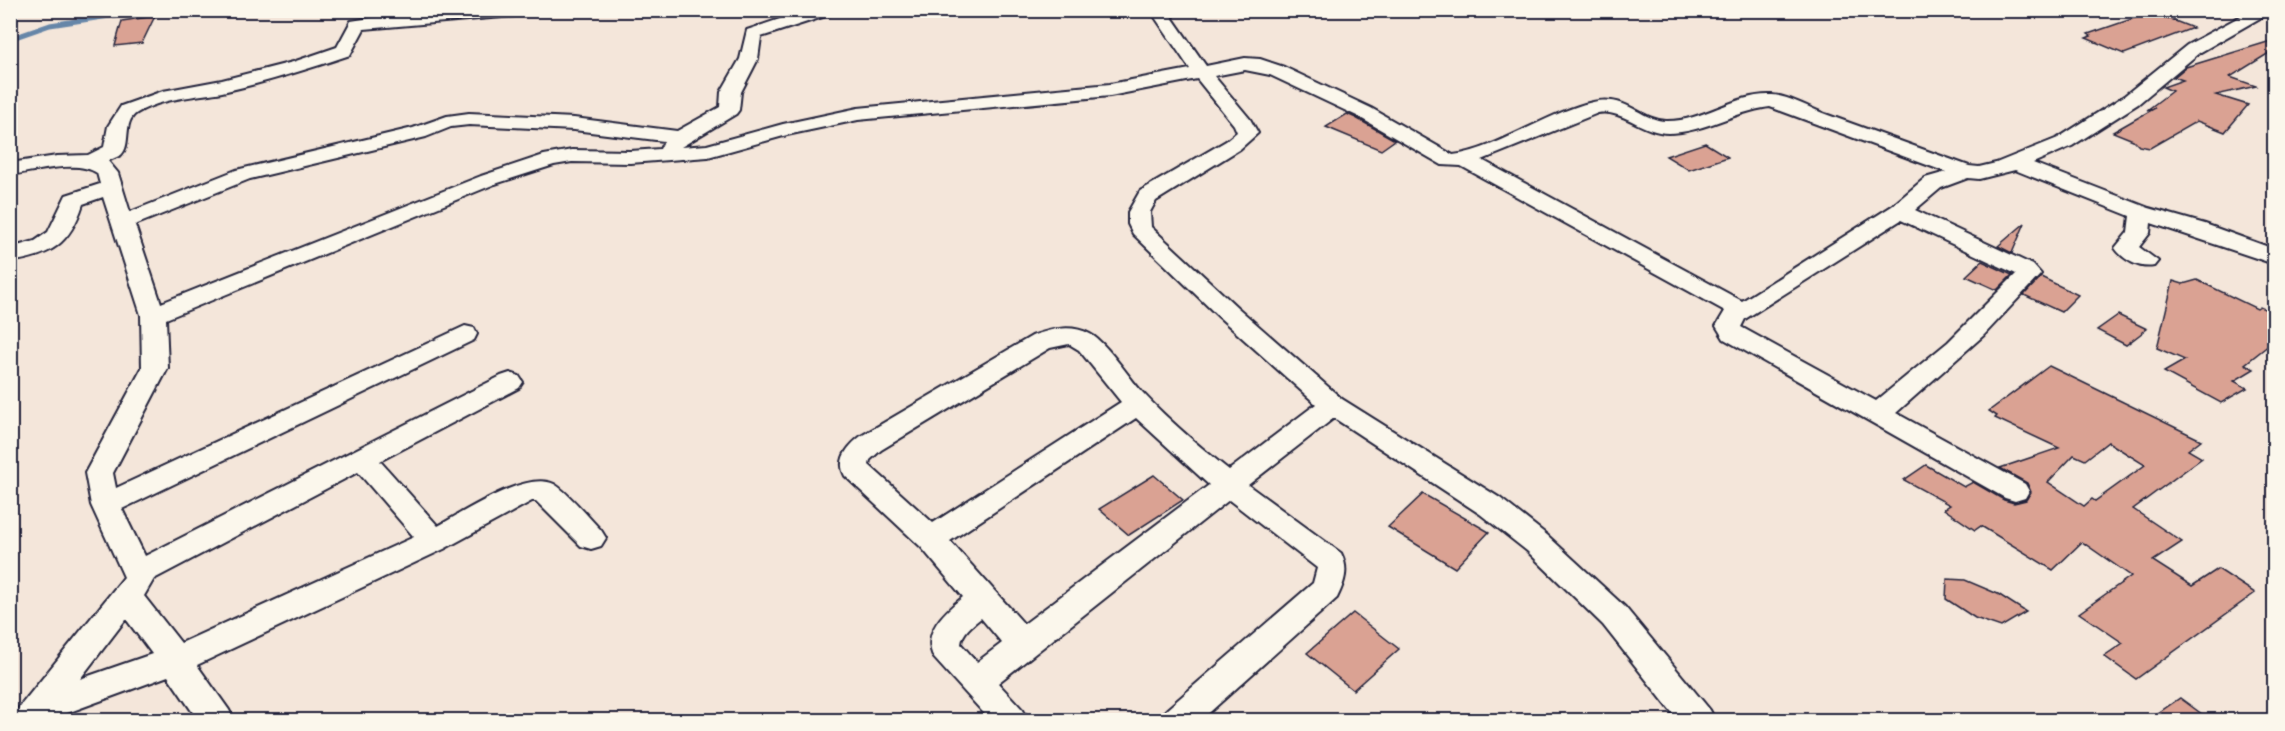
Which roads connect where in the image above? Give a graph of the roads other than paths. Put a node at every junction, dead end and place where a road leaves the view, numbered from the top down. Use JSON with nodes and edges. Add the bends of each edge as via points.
{"nodes":[{"id":1,"x":527,"y":10,"type":"edge"},
{"id":2,"x":826,"y":10,"type":"edge"},
{"id":3,"x":1158,"y":10,"type":"edge"},
{"id":4,"x":2266,"y":10,"type":"edge"},
{"id":5,"x":1201,"y":72,"type":"junction"},
{"id":6,"x":680,"y":137,"type":"junction"},
{"id":7,"x":660,"y":154,"type":"junction"},
{"id":8,"x":1464,"y":159,"type":"junction"},
{"id":9,"x":91,"y":162,"type":"junction"},
{"id":10,"x":2016,"y":163,"type":"junction"},
{"id":11,"x":10,"y":169,"type":"edge"},
{"id":12,"x":1966,"y":172,"type":"junction"},
{"id":13,"x":111,"y":187,"type":"junction"},
{"id":14,"x":1900,"y":211,"type":"junction"},
{"id":15,"x":2141,"y":213,"type":"junction"},
{"id":16,"x":122,"y":221,"type":"junction"},
{"id":17,"x":10,"y":255,"type":"edge"},
{"id":18,"x":2274,"y":257,"type":"edge"},
{"id":19,"x":2146,"y":261,"type":"dead end"},
{"id":20,"x":1742,"y":311,"type":"junction"},
{"id":21,"x":153,"y":315,"type":"junction"},
{"id":22,"x":465,"y":334,"type":"dead end"},
{"id":23,"x":510,"y":382,"type":"dead end"},
{"id":24,"x":1138,"y":404,"type":"junction"},
{"id":25,"x":1333,"y":405,"type":"junction"},
{"id":26,"x":1877,"y":414,"type":"junction"},
{"id":27,"x":362,"y":458,"type":"junction"},
{"id":28,"x":1230,"y":486,"type":"junction"},
{"id":29,"x":2015,"y":491,"type":"dead end"},
{"id":30,"x":105,"y":505,"type":"junction"},
{"id":31,"x":591,"y":538,"type":"dead end"},
{"id":32,"x":931,"y":539,"type":"junction"},
{"id":33,"x":434,"y":542,"type":"junction"},
{"id":34,"x":133,"y":584,"type":"junction"},
{"id":35,"x":984,"y":599,"type":"junction"},
{"id":36,"x":1022,"y":644,"type":"junction"},
{"id":37,"x":176,"y":660,"type":"junction"},
{"id":38,"x":976,"y":682,"type":"junction"},
{"id":39,"x":34,"y":714,"type":"edge"},
{"id":40,"x":217,"y":720,"type":"edge"},
{"id":41,"x":1011,"y":720,"type":"edge"},
{"id":42,"x":1178,"y":720,"type":"edge"},
{"id":43,"x":1698,"y":720,"type":"edge"}],
"edges":[{"from":1,"to":9,"type":"street","via":[[357,25],[344,51],[222,86],[170,95],[128,110],[118,126],[114,150]]},
{"from":2,"to":6,"type":"street","via":[[753,34],[749,59],[731,92],[729,110]]},
{"from":3,"to":5,"type":"street"},
{"from":4,"to":10,"type":"street","via":[[2193,49],[2132,100],[2065,142]]},
{"from":5,"to":7,"type":"street","via":[[1110,90],[858,114],[708,151]]},
{"from":5,"to":8,"type":"street","via":[[1234,65],[1260,65],[1364,112],[1440,157]]},
{"from":5,"to":25,"type":"street","via":[[1248,133],[1233,146],[1148,196],[1137,216],[1141,229]]},
{"from":6,"to":7,"type":"street"},
{"from":6,"to":16,"type":"street","via":[[574,124],[469,119],[447,122],[419,133],[243,174]]},
{"from":7,"to":21,"type":"street","via":[[572,156],[523,167]]},
{"from":8,"to":12,"type":"street","via":[[1596,106],[1615,107],[1666,127],[1752,103],[1772,102]]},
{"from":8,"to":20,"type":"street"},
{"from":9,"to":11,"type":"street"},
{"from":9,"to":13,"type":"street","via":[[110,175]]},
{"from":10,"to":12,"type":"street","via":[[1991,171]]},
{"from":10,"to":15,"type":"street"},
{"from":12,"to":14,"type":"street","via":[[1933,183]]},
{"from":13,"to":16,"type":"street"},
{"from":13,"to":17,"type":"street","via":[[75,200],[64,227],[45,246]]},
{"from":14,"to":20,"type":"street"},
{"from":14,"to":26,"type":"street","via":[[2029,274],[1968,338]]},
{"from":15,"to":18,"type":"street"},
{"from":15,"to":19,"type":"street","via":[[2139,233],[2126,248]]},
{"from":16,"to":21,"type":"street"},
{"from":20,"to":26,"type":"street","via":[[1730,321],[1733,333]]},
{"from":21,"to":30,"type":"street","via":[[155,368],[99,473]]},
{"from":22,"to":30,"type":"street"},
{"from":23,"to":27,"type":"street"},
{"from":24,"to":28,"type":"street"},
{"from":24,"to":32,"type":"street"},
{"from":24,"to":32,"type":"street","via":[[1088,344],[1069,335],[1055,336],[871,443],[857,456],[855,469]]},
{"from":25,"to":28,"type":"street"},
{"from":25,"to":43,"type":"street","via":[[1490,506],[1537,543],[1614,616]]},
{"from":26,"to":29,"type":"street"},
{"from":27,"to":33,"type":"street"},
{"from":27,"to":34,"type":"street"},
{"from":28,"to":36,"type":"street"},
{"from":28,"to":42,"type":"street","via":[[1330,561],[1330,578],[1318,597]]},
{"from":30,"to":34,"type":"street"},
{"from":31,"to":33,"type":"street","via":[[545,492],[535,490]]},
{"from":32,"to":35,"type":"street"},
{"from":33,"to":37,"type":"street"},
{"from":34,"to":37,"type":"street"},
{"from":34,"to":39,"type":"street"},
{"from":35,"to":36,"type":"street"},
{"from":35,"to":38,"type":"street","via":[[958,620],[944,642],[952,658]]},
{"from":36,"to":38,"type":"street"},
{"from":37,"to":39,"type":"street"},
{"from":37,"to":40,"type":"street"},
{"from":38,"to":41,"type":"street"}]}
